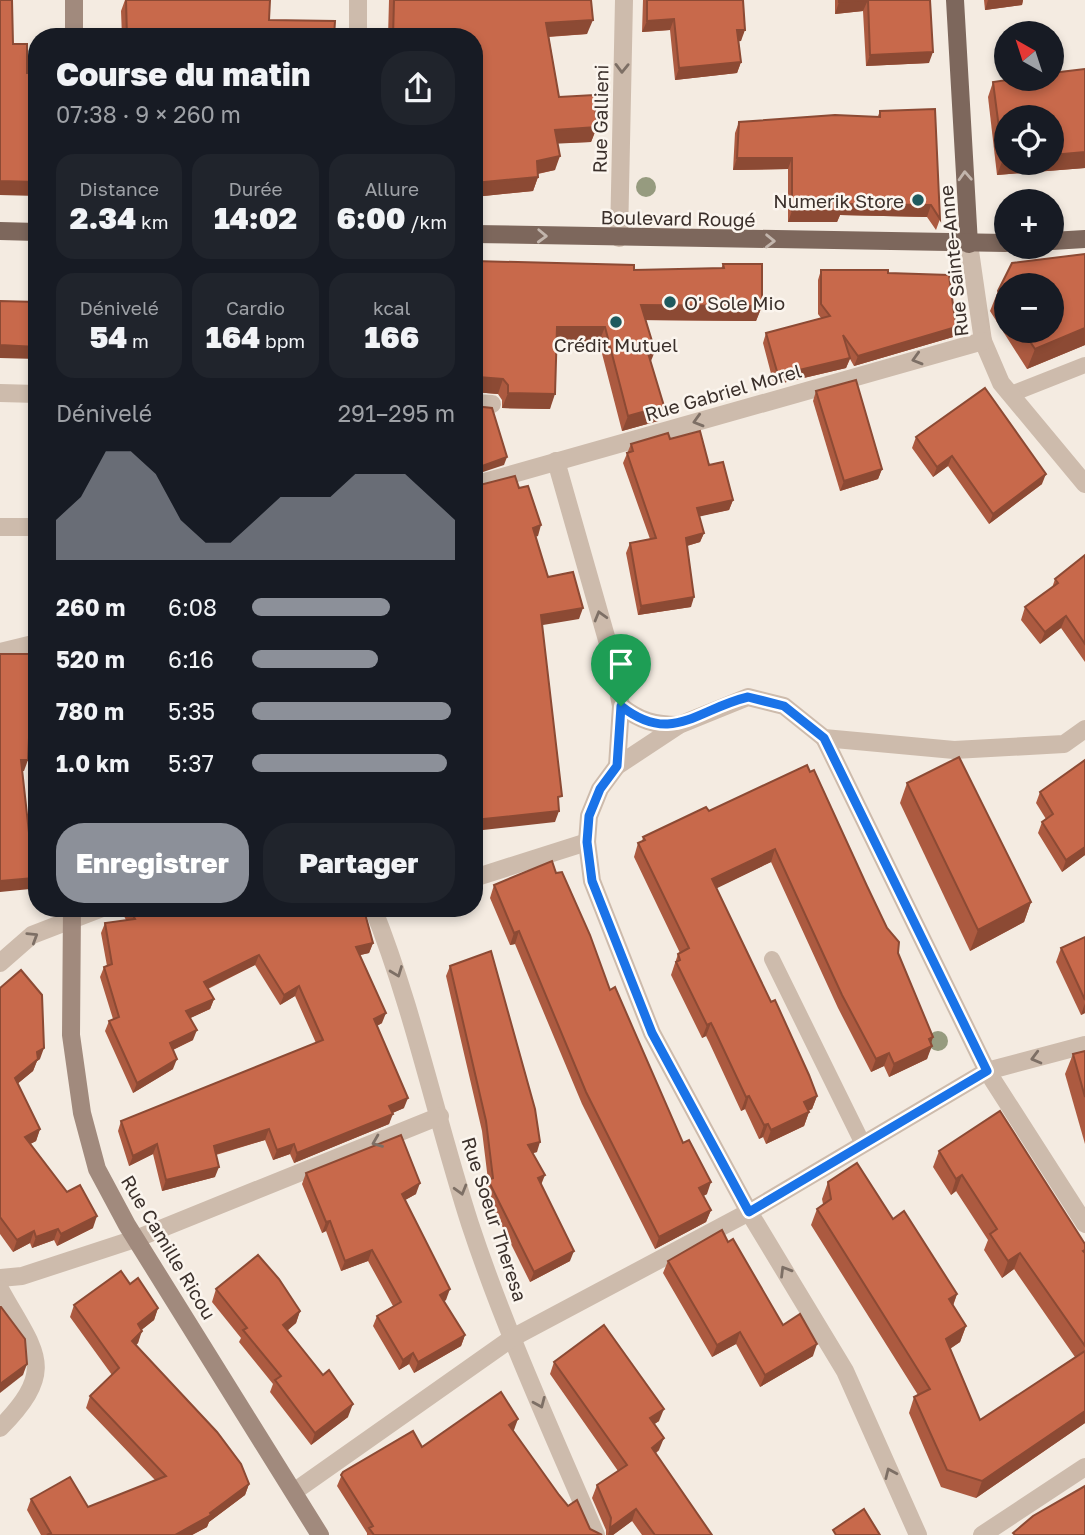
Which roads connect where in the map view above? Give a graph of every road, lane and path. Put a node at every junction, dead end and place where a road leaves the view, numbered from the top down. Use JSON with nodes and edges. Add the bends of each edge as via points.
{"nodes":[{"id":1,"x":74,"y":0,"type":"edge"},
{"id":2,"x":358,"y":0,"type":"edge"},
{"id":3,"x":624,"y":0,"type":"edge"},
{"id":4,"x":955,"y":0,"type":"edge"},
{"id":5,"x":74,"y":28,"type":"edge"},
{"id":6,"x":358,"y":28,"type":"edge"},
{"id":7,"x":0,"y":231,"type":"edge"},
{"id":8,"x":28,"y":232,"type":"edge"},
{"id":9,"x":483,"y":234,"type":"edge"},
{"id":10,"x":619,"y":238,"type":"junction"},
{"id":11,"x":1085,"y":239,"type":"edge"},
{"id":12,"x":1064,"y":240,"type":"edge"},
{"id":13,"x":994,"y":243,"type":"edge"},
{"id":14,"x":969,"y":244,"type":"junction"},
{"id":15,"x":983,"y":341,"type":"junction"},
{"id":16,"x":1085,"y":365,"type":"edge"},
{"id":17,"x":0,"y":393,"type":"edge"},
{"id":18,"x":28,"y":394,"type":"edge"},
{"id":19,"x":1011,"y":394,"type":"junction"},
{"id":20,"x":556,"y":461,"type":"junction"},
{"id":21,"x":483,"y":482,"type":"edge"},
{"id":22,"x":1085,"y":484,"type":"edge"},
{"id":23,"x":0,"y":527,"type":"edge"},
{"id":24,"x":28,"y":527,"type":"edge"},
{"id":25,"x":28,"y":645,"type":"edge"},
{"id":26,"x":0,"y":652,"type":"edge"},
{"id":27,"x":621,"y":706,"type":"junction"},
{"id":28,"x":679,"y":725,"type":"junction"},
{"id":29,"x":1085,"y":729,"type":"edge"},
{"id":30,"x":824,"y":738,"type":"junction"},
{"id":31,"x":617,"y":766,"type":"junction"},
{"id":32,"x":587,"y":842,"type":"junction"},
{"id":33,"x":483,"y":875,"type":"edge"},
{"id":34,"x":65,"y":917,"type":"edge"},
{"id":35,"x":71,"y":917,"type":"edge"},
{"id":36,"x":378,"y":917,"type":"edge"},
{"id":37,"x":772,"y":959,"type":"dead end"},
{"id":38,"x":0,"y":963,"type":"edge"},
{"id":39,"x":1085,"y":1045,"type":"edge"},
{"id":40,"x":987,"y":1071,"type":"junction"},
{"id":41,"x":440,"y":1116,"type":"junction"},
{"id":42,"x":863,"y":1144,"type":"junction"},
{"id":43,"x":749,"y":1212,"type":"junction"},
{"id":44,"x":1085,"y":1224,"type":"edge"},
{"id":45,"x":138,"y":1238,"type":"junction"},
{"id":46,"x":0,"y":1278,"type":"edge"},
{"id":47,"x":0,"y":1289,"type":"edge"},
{"id":48,"x":512,"y":1338,"type":"junction"},
{"id":49,"x":0,"y":1428,"type":"edge"},
{"id":50,"x":1085,"y":1467,"type":"edge"},
{"id":51,"x":295,"y":1491,"type":"junction"},
{"id":52,"x":320,"y":1535,"type":"edge"},
{"id":53,"x":596,"y":1535,"type":"edge"},
{"id":54,"x":918,"y":1535,"type":"edge"},
{"id":55,"x":982,"y":1535,"type":"edge"}],
"edges":[{"from":1,"to":5,"type":"street"},
{"from":2,"to":6,"type":"street"},
{"from":3,"to":10,"type":"street","name":"Rue Gallieni","one_way":true},
{"from":14,"to":4,"type":"main road","name":"Rue Sainte-Anne","one_way":true},
{"from":7,"to":8,"type":"main road"},
{"from":9,"to":10,"type":"main road","name":"Boulevard Rougé","one_way":true},
{"from":10,"to":14,"type":"main road","name":"Boulevard Rougé","one_way":true},
{"from":11,"to":12,"type":"main road"},
{"from":13,"to":14,"type":"main road","name":"Boulevard Rougé"},
{"from":14,"to":15,"type":"street","name":"Rue Sainte-Anne"},
{"from":15,"to":19,"type":"street","name":"Rue Sainte-Anne","via":[[1001,383]]},
{"from":15,"to":20,"type":"street","name":"Rue Gabriel Morel","one_way":true},
{"from":16,"to":19,"type":"lane"},
{"from":17,"to":18,"type":"street"},
{"from":19,"to":22,"type":"street","name":"Rue Sainte-Anne"},
{"from":20,"to":21,"type":"street","name":"Rue Gabriel Morel"},
{"from":27,"to":20,"type":"street","one_way":true,"via":[[611,654]]},
{"from":23,"to":24,"type":"street"},
{"from":25,"to":26,"type":"street"},
{"from":27,"to":28,"type":"street","via":[[636,719]]},
{"from":27,"to":31,"type":"street"},
{"from":28,"to":30,"type":"street","via":[[748,697],[784,706]]},
{"from":28,"to":31,"type":"street"},
{"from":29,"to":30,"type":"street","via":[[1064,744],[954,750]]},
{"from":30,"to":40,"type":"street"},
{"from":31,"to":32,"type":"street","via":[[600,789],[589,816]]},
{"from":32,"to":33,"type":"street"},
{"from":32,"to":43,"type":"street","via":[[592,881],[652,1033]]},
{"from":38,"to":34,"type":"street","one_way":true,"via":[[32,935]]},
{"from":35,"to":45,"type":"street","name":"Rue Camille Ricou","via":[[71,1035],[82,1113],[97,1169]]},
{"from":36,"to":41,"type":"street","name":"Rue Soeur Theresa","one_way":true},
{"from":37,"to":42,"type":"lane"},
{"from":39,"to":40,"type":"street","one_way":true},
{"from":40,"to":42,"type":"street"},
{"from":40,"to":44,"type":"street"},
{"from":41,"to":45,"type":"street","one_way":true},
{"from":41,"to":48,"type":"street","name":"Rue Soeur Theresa","one_way":true,"via":[[470,1223]]},
{"from":42,"to":43,"type":"street"},
{"from":43,"to":48,"type":"street"},
{"from":54,"to":43,"type":"street","one_way":true,"via":[[845,1371]]},
{"from":45,"to":46,"type":"street","via":[[22,1276]]},
{"from":45,"to":51,"type":"street","name":"Rue Camille Ricou"},
{"from":47,"to":49,"type":"street","via":[[37,1354],[37,1373],[31,1392]]},
{"from":48,"to":51,"type":"street"},
{"from":48,"to":53,"type":"street","name":"Rue Soeur Theresa","one_way":true},
{"from":50,"to":55,"type":"street"},
{"from":51,"to":52,"type":"street","name":"Rue Camille Ricou"}]}
